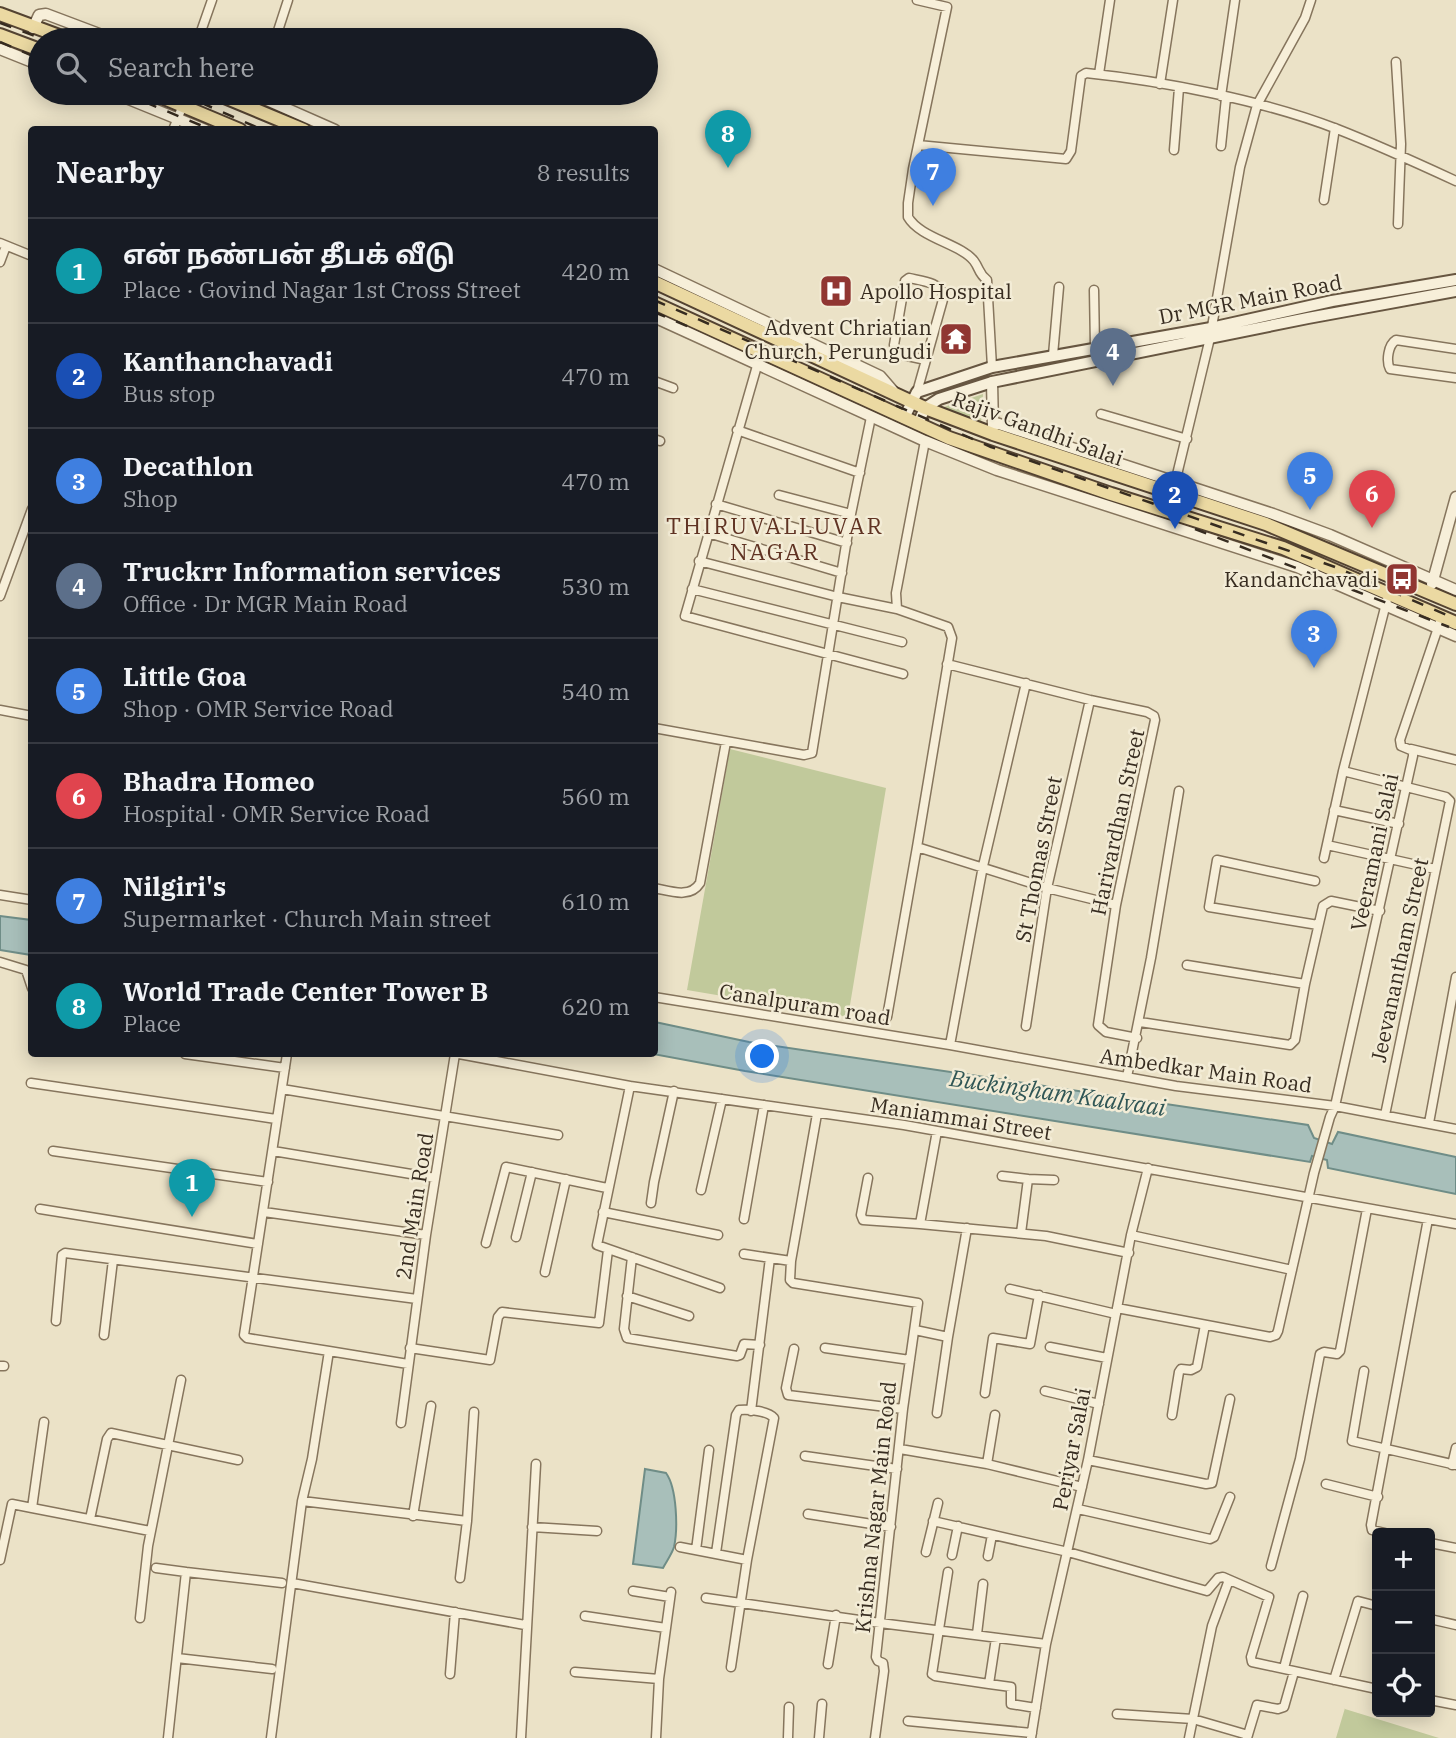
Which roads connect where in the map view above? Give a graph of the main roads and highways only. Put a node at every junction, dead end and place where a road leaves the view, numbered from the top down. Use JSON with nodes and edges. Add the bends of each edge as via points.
{"nodes":[{"id":1,"x":0,"y":14,"type":"edge"},
{"id":2,"x":36,"y":28,"type":"edge"},
{"id":3,"x":0,"y":35,"type":"edge"},
{"id":4,"x":28,"y":46,"type":"edge"},
{"id":5,"x":183,"y":105,"type":"edge"},
{"id":6,"x":245,"y":105,"type":"edge"},
{"id":7,"x":231,"y":126,"type":"edge"},
{"id":8,"x":295,"y":126,"type":"edge"},
{"id":9,"x":1456,"y":280,"type":"edge"},
{"id":10,"x":658,"y":284,"type":"edge"},
{"id":11,"x":1456,"y":291,"type":"edge"},
{"id":12,"x":658,"y":305,"type":"edge"},
{"id":13,"x":1210,"y":333,"type":"junction"},
{"id":14,"x":914,"y":397,"type":"junction"},
{"id":15,"x":925,"y":408,"type":"junction"},
{"id":16,"x":904,"y":418,"type":"junction"},
{"id":17,"x":918,"y":424,"type":"junction"},
{"id":18,"x":1456,"y":604,"type":"edge"},
{"id":19,"x":1456,"y":623,"type":"edge"}],
"edges":[{"from":1,"to":2,"type":"main road"},
{"from":3,"to":4,"type":"main road"},
{"from":5,"to":7,"type":"main road"},
{"from":6,"to":8,"type":"main road"},
{"from":9,"to":13,"type":"main road","name":"Dr MGR Main Road","via":[[1332,301]]},
{"from":10,"to":14,"type":"main road","name":"Rajiv Gandhi Salai","via":[[743,316],[897,395]]},
{"from":11,"to":13,"type":"main road","name":"Dr MGR Main Road"},
{"from":12,"to":16,"type":"main road","name":"Rajiv Gandhi Salai","via":[[759,357]]},
{"from":13,"to":14,"type":"main road","name":"Dr MGR Main Road","via":[[1095,347],[992,368]]},
{"from":13,"to":15,"type":"main road","name":"Dr MGR Main Road","via":[[992,382]]},
{"from":14,"to":15,"type":"main road","name":"Rajiv Gandhi Salai"},
{"from":14,"to":16,"type":"main road"},
{"from":15,"to":17,"type":"main road"},
{"from":15,"to":18,"type":"main road","name":"Rajiv Gandhi Salai","via":[[1266,524],[1431,586]]},
{"from":16,"to":17,"type":"main road","name":"Rajiv Gandhi Salai"},
{"from":17,"to":19,"type":"main road","name":"Rajiv Gandhi Salai","via":[[1111,494],[1283,548],[1439,622]]}]}
